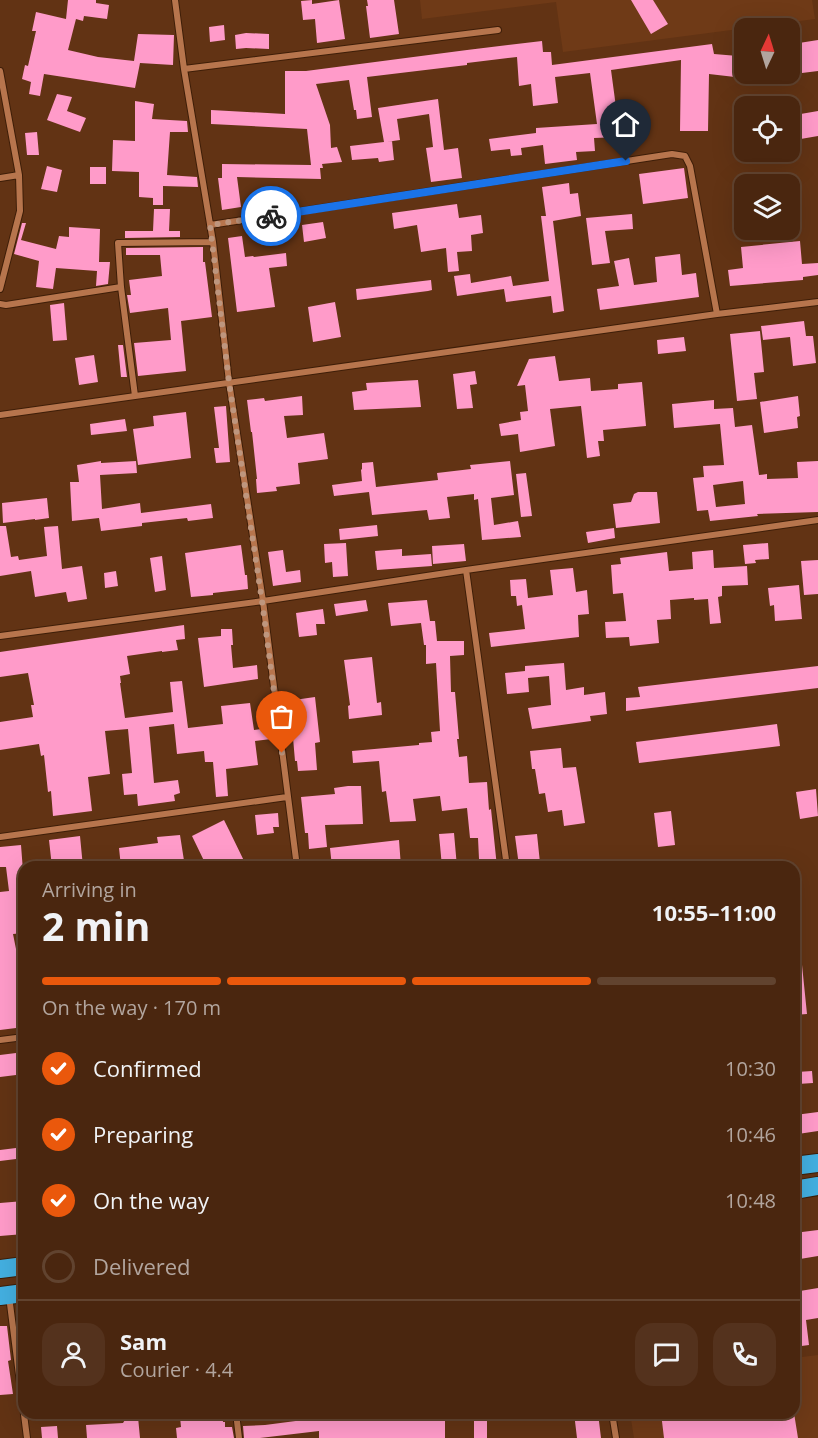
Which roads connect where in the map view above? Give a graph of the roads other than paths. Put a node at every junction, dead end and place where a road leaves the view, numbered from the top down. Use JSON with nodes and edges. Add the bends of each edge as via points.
{"nodes":[{"id":1,"x":175,"y":0,"type":"edge"},
{"id":2,"x":498,"y":30,"type":"dead end"},
{"id":3,"x":184,"y":69,"type":"junction"},
{"id":4,"x":0,"y":71,"type":"edge"},
{"id":5,"x":19,"y":175,"type":"junction"},
{"id":6,"x":0,"y":178,"type":"edge"},
{"id":7,"x":210,"y":225,"type":"junction"},
{"id":8,"x":213,"y":242,"type":"junction"},
{"id":9,"x":121,"y":286,"type":"junction"},
{"id":10,"x":0,"y":289,"type":"edge"},
{"id":11,"x":818,"y":302,"type":"edge"},
{"id":12,"x":0,"y":304,"type":"edge"},
{"id":13,"x":717,"y":314,"type":"junction"},
{"id":14,"x":229,"y":382,"type":"junction"},
{"id":15,"x":135,"y":396,"type":"junction"},
{"id":16,"x":0,"y":415,"type":"edge"},
{"id":17,"x":818,"y":520,"type":"edge"},
{"id":18,"x":466,"y":570,"type":"junction"},
{"id":19,"x":262,"y":601,"type":"junction"},
{"id":20,"x":0,"y":636,"type":"edge"},
{"id":21,"x":287,"y":797,"type":"junction"},
{"id":22,"x":0,"y":837,"type":"edge"},
{"id":23,"x":296,"y":861,"type":"edge"},
{"id":24,"x":506,"y":861,"type":"edge"},
{"id":25,"x":18,"y":1038,"type":"edge"},
{"id":26,"x":0,"y":1040,"type":"edge"},
{"id":27,"x":818,"y":1163,"type":"edge"},
{"id":28,"x":800,"y":1165,"type":"edge"},
{"id":29,"x":818,"y":1186,"type":"edge"},
{"id":30,"x":800,"y":1189,"type":"edge"},
{"id":31,"x":18,"y":1267,"type":"edge"},
{"id":32,"x":0,"y":1269,"type":"edge"},
{"id":33,"x":11,"y":1295,"type":"edge"},
{"id":34,"x":18,"y":1358,"type":"edge"},
{"id":35,"x":25,"y":1419,"type":"edge"},
{"id":36,"x":237,"y":1419,"type":"edge"},
{"id":37,"x":613,"y":1419,"type":"edge"},
{"id":38,"x":27,"y":1438,"type":"edge"},
{"id":39,"x":239,"y":1438,"type":"edge"},
{"id":40,"x":616,"y":1438,"type":"edge"}],
"edges":[{"from":1,"to":3,"type":"street"},
{"from":2,"to":3,"type":"street"},
{"from":3,"to":7,"type":"street"},
{"from":4,"to":5,"type":"street"},
{"from":5,"to":6,"type":"street"},
{"from":5,"to":10,"type":"street","via":[[20,211]]},
{"from":7,"to":8,"type":"street"},
{"from":7,"to":13,"type":"street","via":[[672,154],[685,156]]},
{"from":8,"to":9,"type":"street","via":[[118,243]]},
{"from":8,"to":14,"type":"street"},
{"from":9,"to":12,"type":"street"},
{"from":9,"to":15,"type":"street"},
{"from":11,"to":13,"type":"street"},
{"from":13,"to":14,"type":"street"},
{"from":14,"to":15,"type":"street"},
{"from":14,"to":19,"type":"street"},
{"from":15,"to":16,"type":"street"},
{"from":17,"to":18,"type":"street"},
{"from":18,"to":19,"type":"street"},
{"from":18,"to":24,"type":"street"},
{"from":19,"to":20,"type":"street"},
{"from":19,"to":21,"type":"street"},
{"from":21,"to":22,"type":"street"},
{"from":21,"to":23,"type":"street"},
{"from":25,"to":26,"type":"street"},
{"from":27,"to":28,"type":"highway"},
{"from":29,"to":30,"type":"highway"},
{"from":31,"to":32,"type":"highway"},
{"from":33,"to":34,"type":"street"},
{"from":35,"to":38,"type":"street"},
{"from":36,"to":39,"type":"street"},
{"from":37,"to":40,"type":"street"}]}
